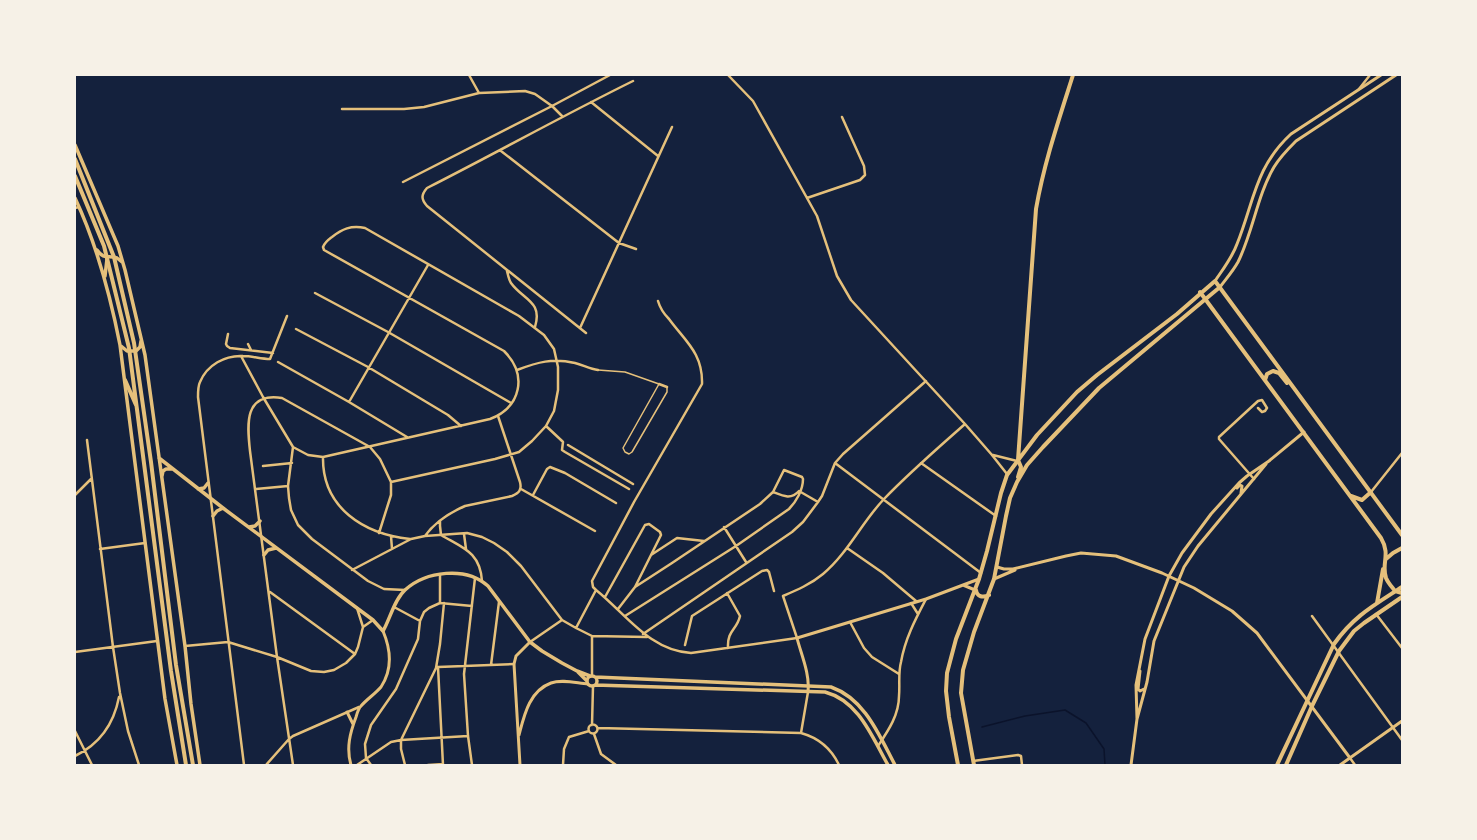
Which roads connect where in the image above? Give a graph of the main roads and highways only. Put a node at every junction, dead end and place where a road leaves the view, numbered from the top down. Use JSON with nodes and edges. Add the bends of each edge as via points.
{"nodes":[{"id":1,"x":1073,"y":75,"type":"edge"},
{"id":2,"x":75,"y":145,"type":"edge"},
{"id":3,"x":75,"y":159,"type":"edge"},
{"id":4,"x":75,"y":178,"type":"edge"},
{"id":5,"x":75,"y":198,"type":"edge"},
{"id":6,"x":77,"y":207,"type":"edge"},
{"id":7,"x":95,"y":248,"type":"junction"},
{"id":8,"x":119,"y":249,"type":"junction"},
{"id":9,"x":114,"y":257,"type":"junction"},
{"id":10,"x":108,"y":258,"type":"junction"},
{"id":11,"x":124,"y":264,"type":"junction"},
{"id":12,"x":105,"y":279,"type":"junction"},
{"id":13,"x":1220,"y":287,"type":"junction"},
{"id":14,"x":1200,"y":292,"type":"junction"},
{"id":15,"x":1206,"y":300,"type":"junction"},
{"id":16,"x":142,"y":337,"type":"junction"},
{"id":17,"x":120,"y":345,"type":"junction"},
{"id":18,"x":137,"y":351,"type":"junction"},
{"id":19,"x":130,"y":352,"type":"junction"},
{"id":20,"x":145,"y":355,"type":"junction"},
{"id":21,"x":125,"y":380,"type":"junction"},
{"id":22,"x":1265,"y":380,"type":"junction"},
{"id":23,"x":1301,"y":398,"type":"junction"},
{"id":24,"x":138,"y":411,"type":"junction"},
{"id":25,"x":1020,"y":440,"type":"junction"},
{"id":26,"x":1028,"y":448,"type":"junction"},
{"id":27,"x":159,"y":458,"type":"junction"},
{"id":28,"x":1018,"y":461,"type":"junction"},
{"id":29,"x":174,"y":470,"type":"junction"},
{"id":30,"x":162,"y":479,"type":"junction"},
{"id":31,"x":1017,"y":482,"type":"junction"},
{"id":32,"x":208,"y":483,"type":"road end"},
{"id":33,"x":198,"y":489,"type":"junction"},
{"id":34,"x":1371,"y":492,"type":"junction"},
{"id":35,"x":1349,"y":494,"type":"junction"},
{"id":36,"x":223,"y":508,"type":"junction"},
{"id":37,"x":213,"y":516,"type":"road end"},
{"id":38,"x":260,"y":521,"type":"road end"},
{"id":39,"x":249,"y":527,"type":"junction"},
{"id":40,"x":1402,"y":535,"type":"edge"},
{"id":41,"x":276,"y":548,"type":"junction"},
{"id":42,"x":1402,"y":548,"type":"edge"},
{"id":43,"x":264,"y":555,"type":"road end"},
{"id":44,"x":1386,"y":559,"type":"junction"},
{"id":45,"x":1402,"y":587,"type":"edge"},
{"id":46,"x":975,"y":590,"type":"junction"},
{"id":47,"x":1396,"y":591,"type":"junction"},
{"id":48,"x":1402,"y":593,"type":"edge"},
{"id":49,"x":989,"y":594,"type":"junction"},
{"id":50,"x":1402,"y":597,"type":"edge"},
{"id":51,"x":1377,"y":603,"type":"junction"},
{"id":52,"x":577,"y":672,"type":"junction"},
{"id":53,"x":592,"y":676,"type":"junction"},
{"id":54,"x":587,"y":683,"type":"junction"},
{"id":55,"x":594,"y":685,"type":"junction"},
{"id":56,"x":974,"y":763,"type":"edge"},
{"id":57,"x":176,"y":765,"type":"edge"},
{"id":58,"x":186,"y":765,"type":"edge"},
{"id":59,"x":193,"y":765,"type":"edge"},
{"id":60,"x":200,"y":765,"type":"edge"},
{"id":61,"x":888,"y":765,"type":"edge"},
{"id":62,"x":894,"y":765,"type":"edge"},
{"id":63,"x":958,"y":765,"type":"edge"},
{"id":64,"x":1277,"y":765,"type":"edge"},
{"id":65,"x":1286,"y":765,"type":"edge"}],
"edges":[{"from":1,"to":25,"type":"main road","via":[[1046,163],[1036,209]]},
{"from":2,"to":8,"type":"main road"},
{"from":3,"to":9,"type":"main road"},
{"from":4,"to":10,"type":"main road"},
{"from":5,"to":6,"type":"main road"},
{"from":6,"to":7,"type":"main road"},
{"from":7,"to":10,"type":"main road"},
{"from":7,"to":12,"type":"main road"},
{"from":8,"to":9,"type":"main road"},
{"from":8,"to":11,"type":"main road"},
{"from":9,"to":10,"type":"main road"},
{"from":9,"to":11,"type":"main road","via":[[119,258]]},
{"from":9,"to":18,"type":"main road"},
{"from":10,"to":12,"type":"main road"},
{"from":10,"to":19,"type":"main road"},
{"from":11,"to":16,"type":"main road"},
{"from":12,"to":17,"type":"main road"},
{"from":13,"to":14,"type":"main road","via":[[1214,281]]},
{"from":13,"to":15,"type":"main road"},
{"from":13,"to":23,"type":"main road"},
{"from":14,"to":15,"type":"main road"},
{"from":14,"to":26,"type":"main road","via":[[1177,314],[1077,392]]},
{"from":15,"to":22,"type":"main road"},
{"from":15,"to":31,"type":"main road","via":[[1094,392],[1034,457]]},
{"from":16,"to":18,"type":"main road"},
{"from":16,"to":20,"type":"main road"},
{"from":17,"to":19,"type":"main road"},
{"from":17,"to":21,"type":"main road"},
{"from":18,"to":19,"type":"main road"},
{"from":18,"to":20,"type":"main road"},
{"from":18,"to":59,"type":"main road","via":[[176,665]]},
{"from":19,"to":24,"type":"main road"},
{"from":20,"to":27,"type":"main road"},
{"from":21,"to":24,"type":"main road"},
{"from":21,"to":57,"type":"main road","via":[[157,641]]},
{"from":22,"to":23,"type":"main road","via":[[1269,372],[1276,371]]},
{"from":22,"to":35,"type":"main road"},
{"from":23,"to":34,"type":"main road"},
{"from":24,"to":58,"type":"main road","via":[[171,671]]},
{"from":25,"to":26,"type":"main road","via":[[1022,447]]},
{"from":25,"to":28,"type":"main road"},
{"from":26,"to":28,"type":"main road"},
{"from":27,"to":29,"type":"main road"},
{"from":27,"to":30,"type":"main road"},
{"from":28,"to":31,"type":"main road","via":[[1021,469]]},
{"from":28,"to":46,"type":"main road","via":[[1007,475]]},
{"from":29,"to":30,"type":"main road","via":[[169,468],[163,471]]},
{"from":29,"to":33,"type":"main road"},
{"from":30,"to":60,"type":"main road"},
{"from":31,"to":49,"type":"main road","via":[[1010,498],[997,567]]},
{"from":32,"to":33,"type":"main road","via":[[204,488]]},
{"from":33,"to":36,"type":"main road"},
{"from":34,"to":35,"type":"main road","via":[[1362,500]]},
{"from":34,"to":40,"type":"main road"},
{"from":35,"to":44,"type":"main road","via":[[1381,538],[1387,552]]},
{"from":36,"to":37,"type":"main road"},
{"from":36,"to":39,"type":"main road"},
{"from":38,"to":39,"type":"main road"},
{"from":39,"to":41,"type":"main road"},
{"from":41,"to":43,"type":"main road","via":[[268,550]]},
{"from":41,"to":52,"type":"main road","via":[[373,620],[384,631],[394,607],[405,590],[422,579],[440,575],[475,578],[488,586],[530,642]]},
{"from":42,"to":44,"type":"main road"},
{"from":44,"to":47,"type":"main road","via":[[1387,580]]},
{"from":44,"to":51,"type":"main road"},
{"from":45,"to":47,"type":"main road"},
{"from":46,"to":49,"type":"main road","via":[[981,597]]},
{"from":46,"to":63,"type":"main road","via":[[956,639],[946,680],[949,717]]},
{"from":47,"to":48,"type":"main road"},
{"from":47,"to":51,"type":"main road"},
{"from":49,"to":56,"type":"main road","via":[[970,645],[961,683]]},
{"from":50,"to":65,"type":"main road","via":[[1354,631],[1339,651]]},
{"from":51,"to":64,"type":"main road","via":[[1352,622],[1334,644]]},
{"from":52,"to":53,"type":"main road"},
{"from":52,"to":54,"type":"main road"},
{"from":53,"to":54,"type":"main road"},
{"from":53,"to":55,"type":"main road","via":[[597,681]]},
{"from":53,"to":62,"type":"main road","via":[[828,686],[847,694],[869,717]]},
{"from":54,"to":55,"type":"main road"},
{"from":55,"to":61,"type":"main road","via":[[825,692],[844,700],[863,722]]}]}
